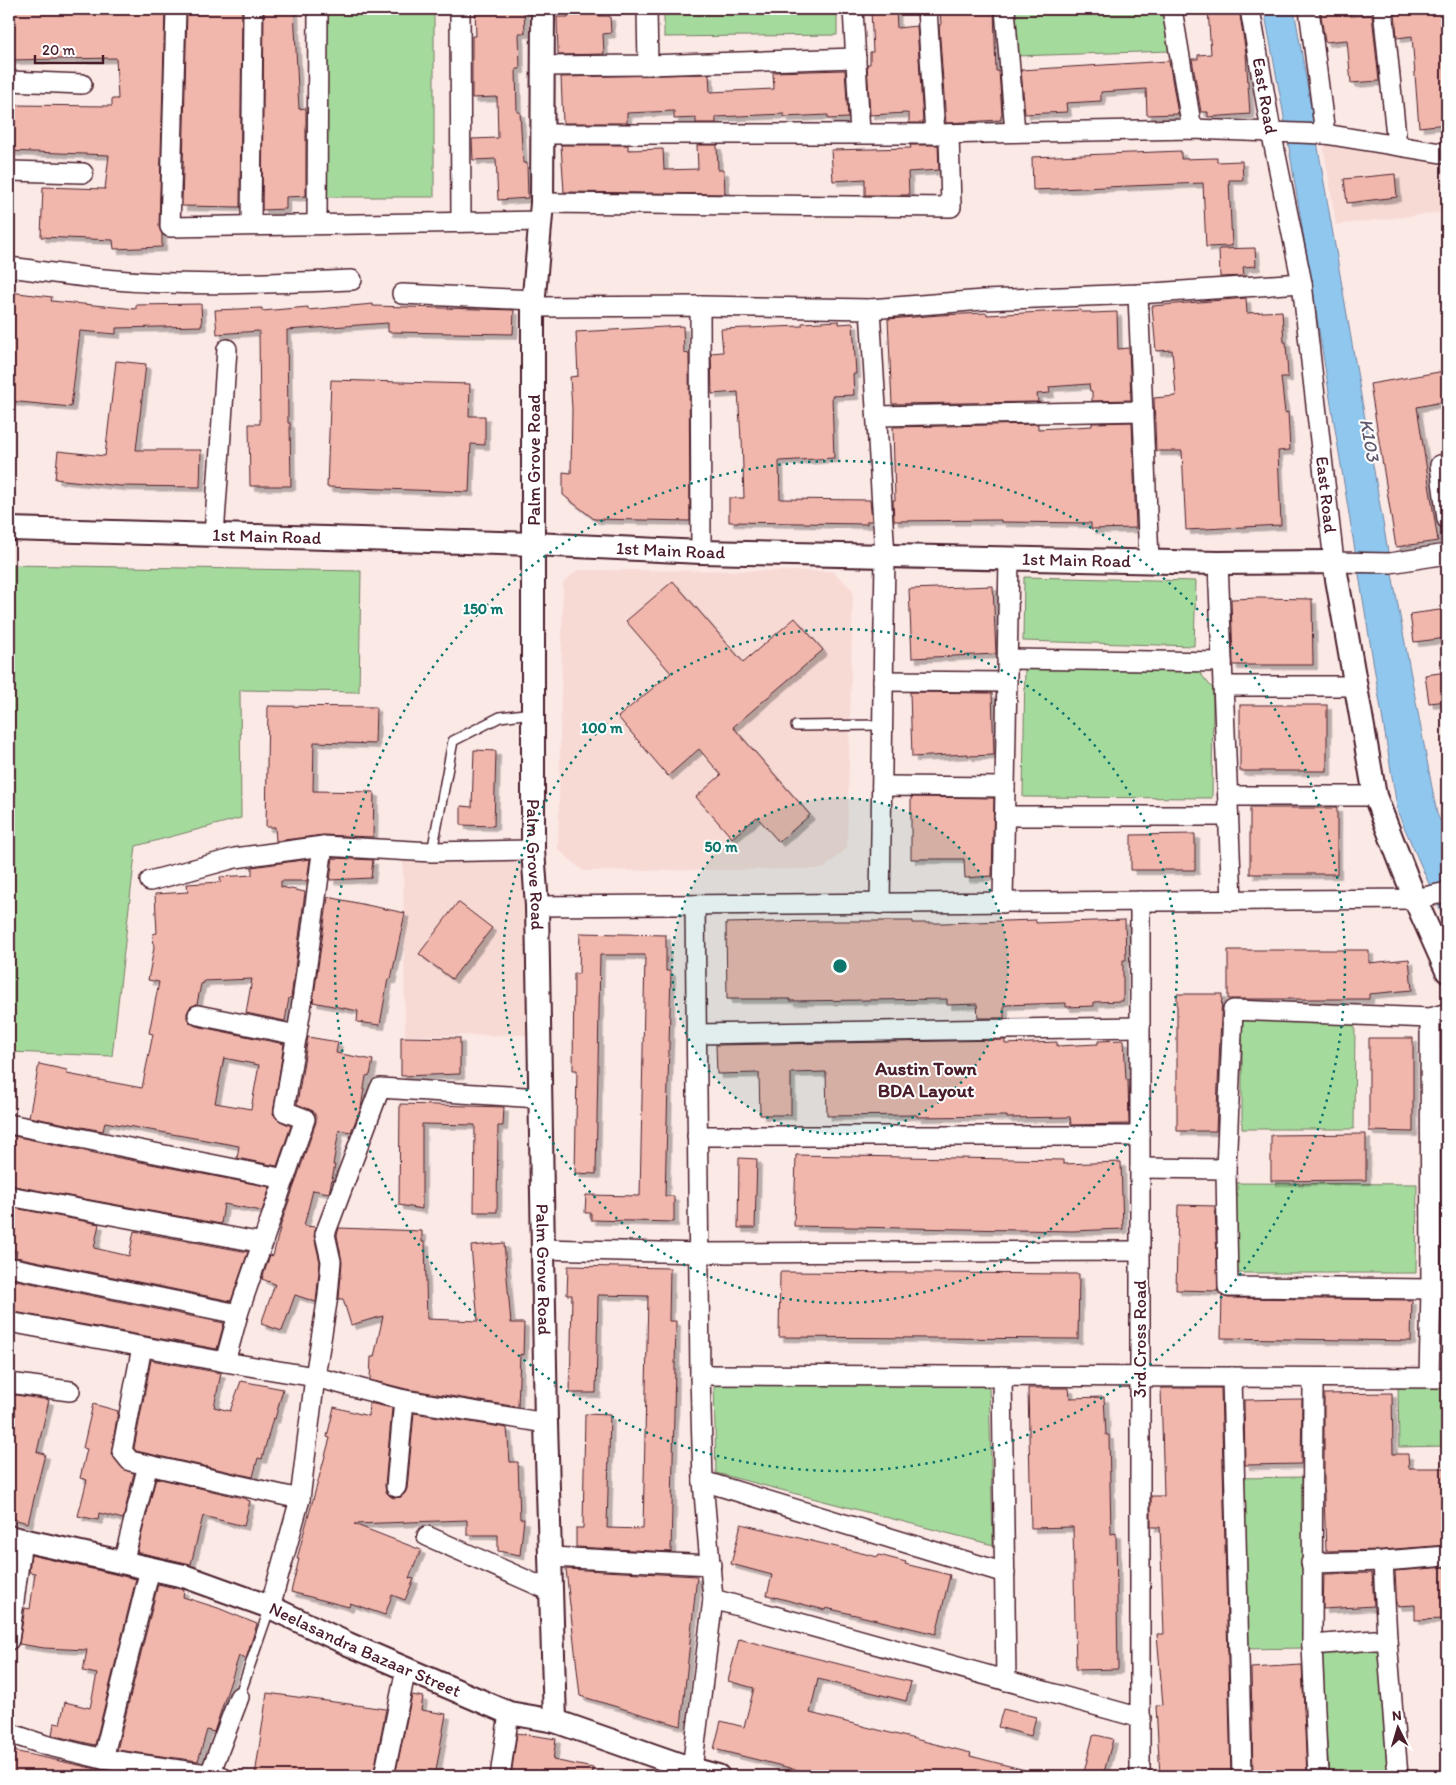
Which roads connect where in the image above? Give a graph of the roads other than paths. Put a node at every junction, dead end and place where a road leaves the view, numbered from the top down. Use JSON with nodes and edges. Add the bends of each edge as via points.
{"nodes":[{"id":1,"x":176,"y":9,"type":"edge"},
{"id":2,"x":253,"y":9,"type":"edge"},
{"id":3,"x":318,"y":9,"type":"edge"},
{"id":4,"x":460,"y":9,"type":"edge"},
{"id":5,"x":543,"y":9,"type":"edge"},
{"id":6,"x":647,"y":9,"type":"edge"},
{"id":7,"x":853,"y":9,"type":"edge"},
{"id":8,"x":928,"y":9,"type":"edge"},
{"id":9,"x":1005,"y":9,"type":"edge"},
{"id":10,"x":1172,"y":9,"type":"edge"},
{"id":11,"x":1250,"y":9,"type":"edge"},
{"id":12,"x":1309,"y":9,"type":"edge"},
{"id":13,"x":1383,"y":9,"type":"edge"},
{"id":14,"x":856,"y":58,"type":"junction"},
{"id":15,"x":648,"y":65,"type":"junction"},
{"id":16,"x":542,"y":66,"type":"junction"},
{"id":17,"x":9,"y":81,"type":"edge"},
{"id":18,"x":82,"y":84,"type":"dead end"},
{"id":19,"x":1192,"y":129,"type":"junction"},
{"id":20,"x":1277,"y":131,"type":"junction"},
{"id":21,"x":1015,"y":132,"type":"junction"},
{"id":22,"x":860,"y":133,"type":"junction"},
{"id":23,"x":1322,"y":133,"type":"junction"},
{"id":24,"x":542,"y":134,"type":"junction"},
{"id":25,"x":942,"y":134,"type":"junction"},
{"id":26,"x":1397,"y":145,"type":"junction"},
{"id":27,"x":1447,"y":154,"type":"edge"},
{"id":28,"x":9,"y":172,"type":"edge"},
{"id":29,"x":83,"y":174,"type":"dead end"},
{"id":30,"x":541,"y":212,"type":"junction"},
{"id":31,"x":461,"y":222,"type":"junction"},
{"id":32,"x":317,"y":224,"type":"junction"},
{"id":33,"x":251,"y":225,"type":"junction"},
{"id":34,"x":9,"y":267,"type":"edge"},
{"id":35,"x":352,"y":280,"type":"dead end"},
{"id":36,"x":1302,"y":283,"type":"junction"},
{"id":37,"x":402,"y":294,"type":"dead end"},
{"id":38,"x":1138,"y":294,"type":"junction"},
{"id":39,"x":534,"y":304,"type":"junction"},
{"id":40,"x":700,"y":306,"type":"junction"},
{"id":41,"x":870,"y":309,"type":"junction"},
{"id":42,"x":228,"y":349,"type":"dead end"},
{"id":43,"x":1143,"y":410,"type":"junction"},
{"id":44,"x":877,"y":416,"type":"junction"},
{"id":45,"x":1440,"y":465,"type":"dead end"},
{"id":46,"x":1447,"y":519,"type":"edge"},
{"id":47,"x":9,"y":529,"type":"edge"},
{"id":48,"x":214,"y":535,"type":"junction"},
{"id":49,"x":534,"y":544,"type":"junction"},
{"id":50,"x":702,"y":552,"type":"junction"},
{"id":51,"x":1447,"y":554,"type":"edge"},
{"id":52,"x":885,"y":556,"type":"junction"},
{"id":53,"x":1009,"y":558,"type":"junction"},
{"id":54,"x":1149,"y":562,"type":"junction"},
{"id":55,"x":1334,"y":562,"type":"junction"},
{"id":56,"x":1218,"y":563,"type":"junction"},
{"id":57,"x":1007,"y":659,"type":"junction"},
{"id":58,"x":1222,"y":662,"type":"junction"},
{"id":59,"x":883,"y":681,"type":"junction"},
{"id":60,"x":1007,"y":682,"type":"junction"},
{"id":61,"x":1223,"y":686,"type":"junction"},
{"id":62,"x":1356,"y":686,"type":"junction"},
{"id":63,"x":533,"y":713,"type":"junction"},
{"id":64,"x":883,"y":725,"type":"junction"},
{"id":65,"x":796,"y":726,"type":"dead end"},
{"id":66,"x":882,"y":786,"type":"junction"},
{"id":67,"x":1005,"y":787,"type":"junction"},
{"id":68,"x":1228,"y":796,"type":"junction"},
{"id":69,"x":1375,"y":796,"type":"junction"},
{"id":70,"x":1004,"y":816,"type":"junction"},
{"id":71,"x":1228,"y":816,"type":"junction"},
{"id":72,"x":323,"y":846,"type":"junction"},
{"id":73,"x":533,"y":850,"type":"junction"},
{"id":74,"x":432,"y":852,"type":"junction"},
{"id":75,"x":150,"y":882,"type":"dead end"},
{"id":76,"x":1432,"y":896,"type":"edge"},
{"id":77,"x":1232,"y":901,"type":"junction"},
{"id":78,"x":1140,"y":902,"type":"junction"},
{"id":79,"x":1003,"y":903,"type":"junction"},
{"id":80,"x":880,"y":904,"type":"junction"},
{"id":81,"x":695,"y":905,"type":"junction"},
{"id":82,"x":537,"y":906,"type":"junction"},
{"id":83,"x":1447,"y":971,"type":"edge"},
{"id":84,"x":198,"y":1015,"type":"dead end"},
{"id":85,"x":1439,"y":1016,"type":"edge"},
{"id":86,"x":1140,"y":1027,"type":"junction"},
{"id":87,"x":696,"y":1034,"type":"junction"},
{"id":88,"x":297,"y":1035,"type":"junction"},
{"id":89,"x":540,"y":1098,"type":"junction"},
{"id":90,"x":9,"y":1124,"type":"edge"},
{"id":91,"x":697,"y":1136,"type":"junction"},
{"id":92,"x":1140,"y":1136,"type":"junction"},
{"id":93,"x":1140,"y":1168,"type":"junction"},
{"id":94,"x":1226,"y":1169,"type":"junction"},
{"id":95,"x":285,"y":1179,"type":"junction"},
{"id":96,"x":9,"y":1196,"type":"edge"},
{"id":97,"x":263,"y":1243,"type":"junction"},
{"id":98,"x":542,"y":1249,"type":"junction"},
{"id":99,"x":1140,"y":1251,"type":"junction"},
{"id":100,"x":699,"y":1253,"type":"junction"},
{"id":101,"x":9,"y":1268,"type":"edge"},
{"id":102,"x":1431,"y":1289,"type":"junction"},
{"id":103,"x":238,"y":1314,"type":"junction"},
{"id":104,"x":9,"y":1322,"type":"edge"},
{"id":105,"x":142,"y":1347,"type":"junction"},
{"id":106,"x":225,"y":1362,"type":"junction"},
{"id":107,"x":700,"y":1375,"type":"junction"},
{"id":108,"x":1002,"y":1376,"type":"junction"},
{"id":109,"x":315,"y":1377,"type":"junction"},
{"id":110,"x":1140,"y":1377,"type":"junction"},
{"id":111,"x":1232,"y":1377,"type":"junction"},
{"id":112,"x":1312,"y":1378,"type":"junction"},
{"id":113,"x":1438,"y":1378,"type":"edge"},
{"id":114,"x":9,"y":1383,"type":"edge"},
{"id":115,"x":70,"y":1391,"type":"dead end"},
{"id":116,"x":404,"y":1400,"type":"junction"},
{"id":117,"x":546,"y":1423,"type":"junction"},
{"id":118,"x":148,"y":1466,"type":"junction"},
{"id":119,"x":703,"y":1481,"type":"junction"},
{"id":120,"x":396,"y":1487,"type":"dead end"},
{"id":121,"x":300,"y":1499,"type":"junction"},
{"id":122,"x":427,"y":1536,"type":"dead end"},
{"id":123,"x":15,"y":1539,"type":"edge"},
{"id":124,"x":1447,"y":1556,"type":"edge"},
{"id":125,"x":550,"y":1557,"type":"junction"},
{"id":126,"x":1383,"y":1561,"type":"junction"},
{"id":127,"x":123,"y":1563,"type":"junction"},
{"id":128,"x":1311,"y":1563,"type":"junction"},
{"id":129,"x":710,"y":1566,"type":"junction"},
{"id":130,"x":150,"y":1569,"type":"junction"},
{"id":131,"x":1005,"y":1573,"type":"junction"},
{"id":132,"x":551,"y":1591,"type":"junction"},
{"id":133,"x":714,"y":1599,"type":"junction"},
{"id":134,"x":270,"y":1607,"type":"junction"},
{"id":135,"x":1388,"y":1639,"type":"junction"},
{"id":136,"x":9,"y":1640,"type":"edge"},
{"id":137,"x":1312,"y":1644,"type":"junction"},
{"id":138,"x":406,"y":1669,"type":"junction"},
{"id":139,"x":1006,"y":1681,"type":"junction"},
{"id":140,"x":239,"y":1696,"type":"joint"},
{"id":141,"x":509,"y":1713,"type":"junction"},
{"id":142,"x":1141,"y":1718,"type":"junction"},
{"id":143,"x":555,"y":1721,"type":"junction"},
{"id":144,"x":9,"y":1733,"type":"edge"},
{"id":145,"x":103,"y":1759,"type":"junction"},
{"id":146,"x":692,"y":1769,"type":"junction"},
{"id":147,"x":207,"y":1775,"type":"edge"},
{"id":148,"x":384,"y":1776,"type":"edge"},
{"id":149,"x":500,"y":1776,"type":"edge"},
{"id":150,"x":718,"y":1776,"type":"edge"},
{"id":151,"x":1140,"y":1776,"type":"edge"},
{"id":152,"x":1242,"y":1776,"type":"edge"},
{"id":153,"x":1318,"y":1776,"type":"edge"},
{"id":154,"x":1398,"y":1776,"type":"edge"}],
"edges":[{"from":1,"to":33,"type":"street","via":[[170,227]]},
{"from":2,"to":33,"type":"street"},
{"from":3,"to":32,"type":"street"},
{"from":4,"to":31,"type":"street"},
{"from":5,"to":16,"type":"street","name":"Palm Grove Road"},
{"from":6,"to":15,"type":"street"},
{"from":7,"to":14,"type":"street"},
{"from":8,"to":25,"type":"street"},
{"from":9,"to":21,"type":"street"},
{"from":10,"to":19,"type":"street"},
{"from":11,"to":20,"type":"street","name":"East Road"},
{"from":12,"to":23,"type":"street"},
{"from":13,"to":26,"type":"street"},
{"from":14,"to":15,"type":"street"},
{"from":14,"to":22,"type":"street"},
{"from":15,"to":16,"type":"street"},
{"from":16,"to":24,"type":"street","name":"Palm Grove Road"},
{"from":17,"to":18,"type":"street"},
{"from":19,"to":20,"type":"street"},
{"from":19,"to":21,"type":"street"},
{"from":20,"to":23,"type":"street"},
{"from":20,"to":36,"type":"street","name":"East Road"},
{"from":21,"to":25,"type":"street"},
{"from":22,"to":24,"type":"street"},
{"from":22,"to":25,"type":"street"},
{"from":23,"to":26,"type":"street"},
{"from":24,"to":30,"type":"street","name":"Palm Grove Road"},
{"from":25,"to":30,"type":"street","via":[[951,207]]},
{"from":26,"to":27,"type":"street"},
{"from":28,"to":29,"type":"street"},
{"from":30,"to":31,"type":"street"},
{"from":30,"to":39,"type":"street","name":"Palm Grove Road"},
{"from":31,"to":32,"type":"street"},
{"from":32,"to":33,"type":"street"},
{"from":34,"to":35,"type":"street","via":[[104,279],[177,283]]},
{"from":36,"to":38,"type":"street"},
{"from":36,"to":55,"type":"street","name":"East Road"},
{"from":37,"to":39,"type":"street"},
{"from":38,"to":41,"type":"street","via":[[983,300]]},
{"from":38,"to":43,"type":"street"},
{"from":39,"to":40,"type":"street"},
{"from":39,"to":49,"type":"street","name":"Palm Grove Road"},
{"from":40,"to":41,"type":"street"},
{"from":40,"to":50,"type":"street"},
{"from":41,"to":44,"type":"street"},
{"from":42,"to":48,"type":"street"},
{"from":43,"to":44,"type":"street"},
{"from":43,"to":54,"type":"street"},
{"from":44,"to":52,"type":"street"},
{"from":45,"to":46,"type":"street"},
{"from":47,"to":48,"type":"street","name":"1st Main Road"},
{"from":48,"to":49,"type":"street","name":"1st Main Road"},
{"from":49,"to":50,"type":"street","name":"1st Main Road"},
{"from":49,"to":63,"type":"street","name":"Palm Grove Road"},
{"from":50,"to":52,"type":"street","name":"1st Main Road"},
{"from":51,"to":55,"type":"street","via":[[1390,563]]},
{"from":52,"to":53,"type":"street","name":"1st Main Road"},
{"from":52,"to":59,"type":"street"},
{"from":53,"to":54,"type":"street","name":"1st Main Road"},
{"from":53,"to":57,"type":"street"},
{"from":54,"to":56,"type":"street","name":"1st Main Road"},
{"from":55,"to":56,"type":"street","name":"1st Main Road"},
{"from":55,"to":62,"type":"street","name":"East Road"},
{"from":56,"to":58,"type":"street"},
{"from":57,"to":58,"type":"street"},
{"from":57,"to":60,"type":"street"},
{"from":58,"to":61,"type":"street"},
{"from":59,"to":60,"type":"street"},
{"from":59,"to":64,"type":"street"},
{"from":60,"to":67,"type":"street"},
{"from":61,"to":62,"type":"street"},
{"from":61,"to":68,"type":"street"},
{"from":62,"to":69,"type":"street","name":"East Road"},
{"from":63,"to":73,"type":"street","name":"Palm Grove Road"},
{"from":63,"to":74,"type":"lane","via":[[500,717],[453,741]]},
{"from":64,"to":65,"type":"lane"},
{"from":64,"to":66,"type":"street"},
{"from":66,"to":67,"type":"street"},
{"from":66,"to":80,"type":"street"},
{"from":67,"to":70,"type":"street"},
{"from":68,"to":69,"type":"street"},
{"from":68,"to":71,"type":"street"},
{"from":69,"to":76,"type":"street","name":"East Road"},
{"from":70,"to":71,"type":"street"},
{"from":70,"to":79,"type":"street"},
{"from":71,"to":77,"type":"street"},
{"from":72,"to":74,"type":"street"},
{"from":72,"to":75,"type":"street","via":[[235,858]]},
{"from":72,"to":88,"type":"street"},
{"from":73,"to":74,"type":"street"},
{"from":73,"to":82,"type":"street","name":"Palm Grove Road"},
{"from":76,"to":77,"type":"street"},
{"from":76,"to":83,"type":"street","name":"East Road"},
{"from":77,"to":78,"type":"street"},
{"from":78,"to":79,"type":"street"},
{"from":78,"to":86,"type":"street","name":"3rd Cross Road"},
{"from":79,"to":80,"type":"street"},
{"from":80,"to":81,"type":"street"},
{"from":81,"to":82,"type":"street"},
{"from":81,"to":87,"type":"street"},
{"from":82,"to":89,"type":"street","name":"Palm Grove Road"},
{"from":84,"to":88,"type":"street"},
{"from":85,"to":94,"type":"street","via":[[1233,1010]]},
{"from":85,"to":102,"type":"street"},
{"from":86,"to":87,"type":"street"},
{"from":86,"to":92,"type":"street","name":"3rd Cross Road"},
{"from":87,"to":91,"type":"street"},
{"from":88,"to":95,"type":"street","via":[[284,1111],[305,1119]]},
{"from":89,"to":98,"type":"street","name":"Palm Grove Road"},
{"from":89,"to":109,"type":"street","via":[[380,1088],[325,1234],[331,1261]]},
{"from":90,"to":95,"type":"street"},
{"from":91,"to":92,"type":"street"},
{"from":91,"to":100,"type":"street"},
{"from":92,"to":93,"type":"street","name":"3rd Cross Road"},
{"from":93,"to":94,"type":"street"},
{"from":93,"to":99,"type":"street","name":"3rd Cross Road"},
{"from":94,"to":102,"type":"street","via":[[1228,1287]]},
{"from":95,"to":97,"type":"street"},
{"from":96,"to":97,"type":"street"},
{"from":97,"to":103,"type":"street"},
{"from":98,"to":100,"type":"street"},
{"from":98,"to":117,"type":"street","name":"Palm Grove Road"},
{"from":99,"to":100,"type":"street"},
{"from":99,"to":110,"type":"street","name":"3rd Cross Road"},
{"from":100,"to":107,"type":"street"},
{"from":101,"to":103,"type":"street"},
{"from":102,"to":113,"type":"street"},
{"from":103,"to":106,"type":"street"},
{"from":104,"to":105,"type":"street"},
{"from":105,"to":106,"type":"street"},
{"from":105,"to":118,"type":"street","via":[[122,1450],[130,1461]]},
{"from":106,"to":109,"type":"street"},
{"from":107,"to":108,"type":"street"},
{"from":107,"to":119,"type":"street"},
{"from":108,"to":110,"type":"street"},
{"from":108,"to":131,"type":"street"},
{"from":109,"to":116,"type":"street"},
{"from":109,"to":121,"type":"street"},
{"from":110,"to":111,"type":"street"},
{"from":110,"to":142,"type":"street","name":"3rd Cross Road"},
{"from":111,"to":112,"type":"street"},
{"from":111,"to":152,"type":"street"},
{"from":112,"to":113,"type":"street"},
{"from":112,"to":128,"type":"street"},
{"from":114,"to":115,"type":"street"},
{"from":116,"to":117,"type":"street"},
{"from":116,"to":120,"type":"street"},
{"from":117,"to":125,"type":"street","name":"Palm Grove Road"},
{"from":118,"to":121,"type":"street"},
{"from":118,"to":127,"type":"street"},
{"from":119,"to":129,"type":"street"},
{"from":119,"to":131,"type":"street"},
{"from":121,"to":134,"type":"street"},
{"from":122,"to":132,"type":"street"},
{"from":123,"to":127,"type":"street","name":"Neelasandra Bazaar Street"},
{"from":123,"to":136,"type":"street"},
{"from":124,"to":126,"type":"street"},
{"from":125,"to":129,"type":"street"},
{"from":125,"to":132,"type":"street","name":"Palm Grove Road"},
{"from":126,"to":128,"type":"street"},
{"from":126,"to":135,"type":"street"},
{"from":127,"to":130,"type":"street","name":"Neelasandra Bazaar Street"},
{"from":128,"to":137,"type":"street"},
{"from":129,"to":133,"type":"street"},
{"from":130,"to":134,"type":"street","name":"Neelasandra Bazaar Street","via":[[184,1576]]},
{"from":130,"to":145,"type":"street"},
{"from":131,"to":139,"type":"street"},
{"from":132,"to":143,"type":"street","name":"Palm Grove Road"},
{"from":133,"to":139,"type":"street"},
{"from":133,"to":146,"type":"street"},
{"from":134,"to":138,"type":"street","name":"Neelasandra Bazaar Street"},
{"from":134,"to":140,"type":"lane"},
{"from":135,"to":137,"type":"street"},
{"from":135,"to":154,"type":"street"},
{"from":137,"to":153,"type":"street"},
{"from":138,"to":141,"type":"street","name":"Neelasandra Bazaar Street"},
{"from":138,"to":148,"type":"street"},
{"from":139,"to":142,"type":"street"},
{"from":140,"to":147,"type":"street"},
{"from":141,"to":143,"type":"street","name":"Neelasandra Bazaar Street"},
{"from":141,"to":149,"type":"street"},
{"from":142,"to":151,"type":"street","name":"3rd Cross Road"},
{"from":143,"to":146,"type":"street","name":"Neelasandra Bazaar Street"},
{"from":144,"to":145,"type":"street"},
{"from":145,"to":147,"type":"street"},
{"from":146,"to":150,"type":"street","name":"Neelasandra Bazaar Street"}]}
